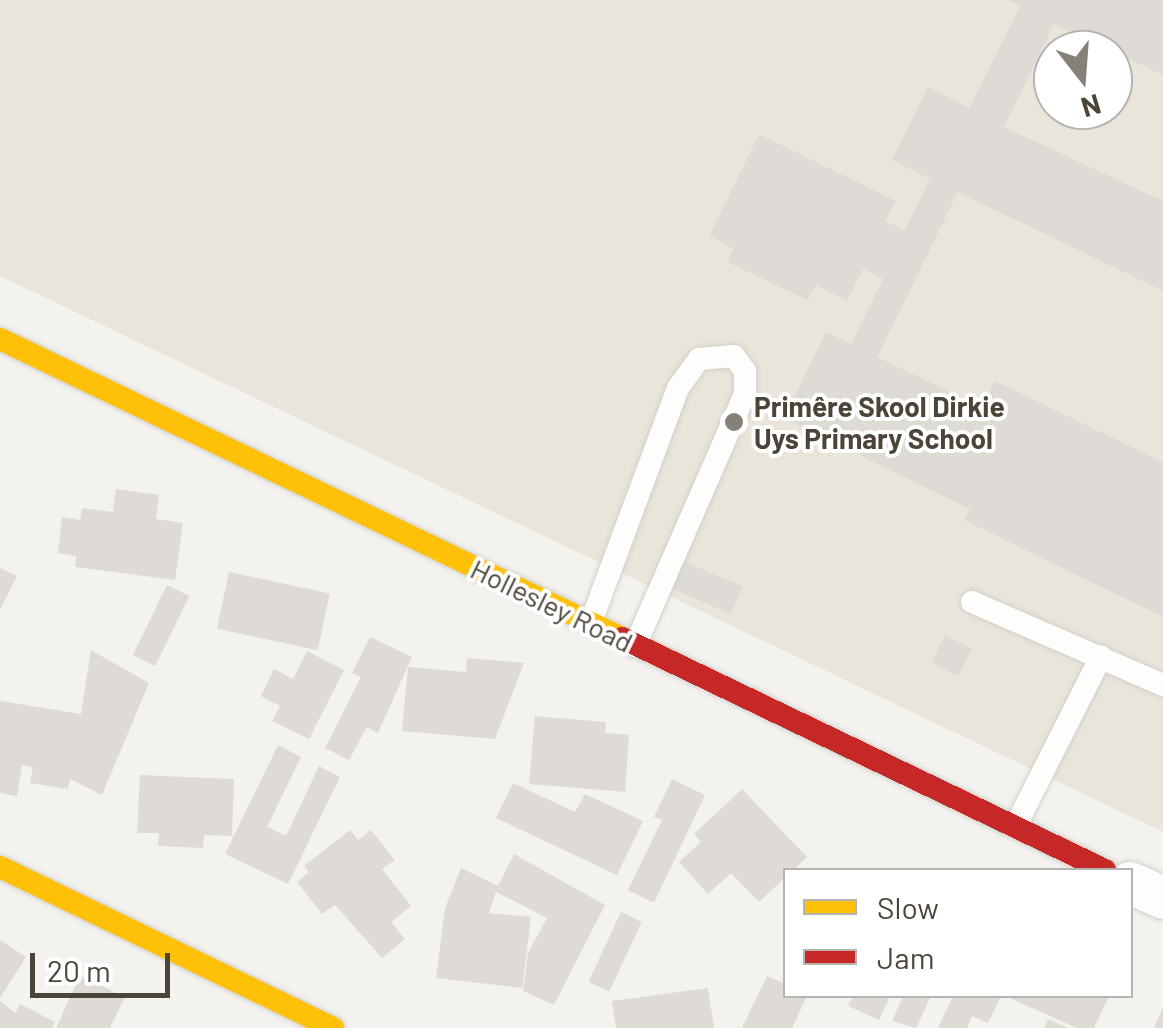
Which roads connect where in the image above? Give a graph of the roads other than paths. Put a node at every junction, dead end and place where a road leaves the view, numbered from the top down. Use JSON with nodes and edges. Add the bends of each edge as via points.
{"nodes":[{"id":1,"x":0,"y":338,"type":"edge"},
{"id":2,"x":972,"y":602,"type":"dead end"},
{"id":3,"x":592,"y":622,"type":"junction"},
{"id":4,"x":635,"y":646,"type":"junction"},
{"id":5,"x":1101,"y":657,"type":"junction"},
{"id":6,"x":1163,"y":685,"type":"edge"},
{"id":7,"x":1014,"y":828,"type":"junction"},
{"id":8,"x":0,"y":866,"type":"edge"},
{"id":9,"x":1101,"y":868,"type":"edge"},
{"id":10,"x":333,"y":1028,"type":"edge"}],
"edges":[{"from":1,"to":3,"type":"street","name":"Hollesley Road"},
{"from":2,"to":5,"type":"lane"},
{"from":3,"to":4,"type":"street","name":"Hollesley Road"},
{"from":3,"to":4,"type":"lane","via":[[678,388],[699,359],[734,356],[745,370],[744,394]]},
{"from":4,"to":7,"type":"street","name":"Hollesley Road"},
{"from":5,"to":6,"type":"lane"},
{"from":5,"to":7,"type":"lane"},
{"from":7,"to":9,"type":"street","name":"Hollesley Road"},
{"from":8,"to":10,"type":"street"}]}
